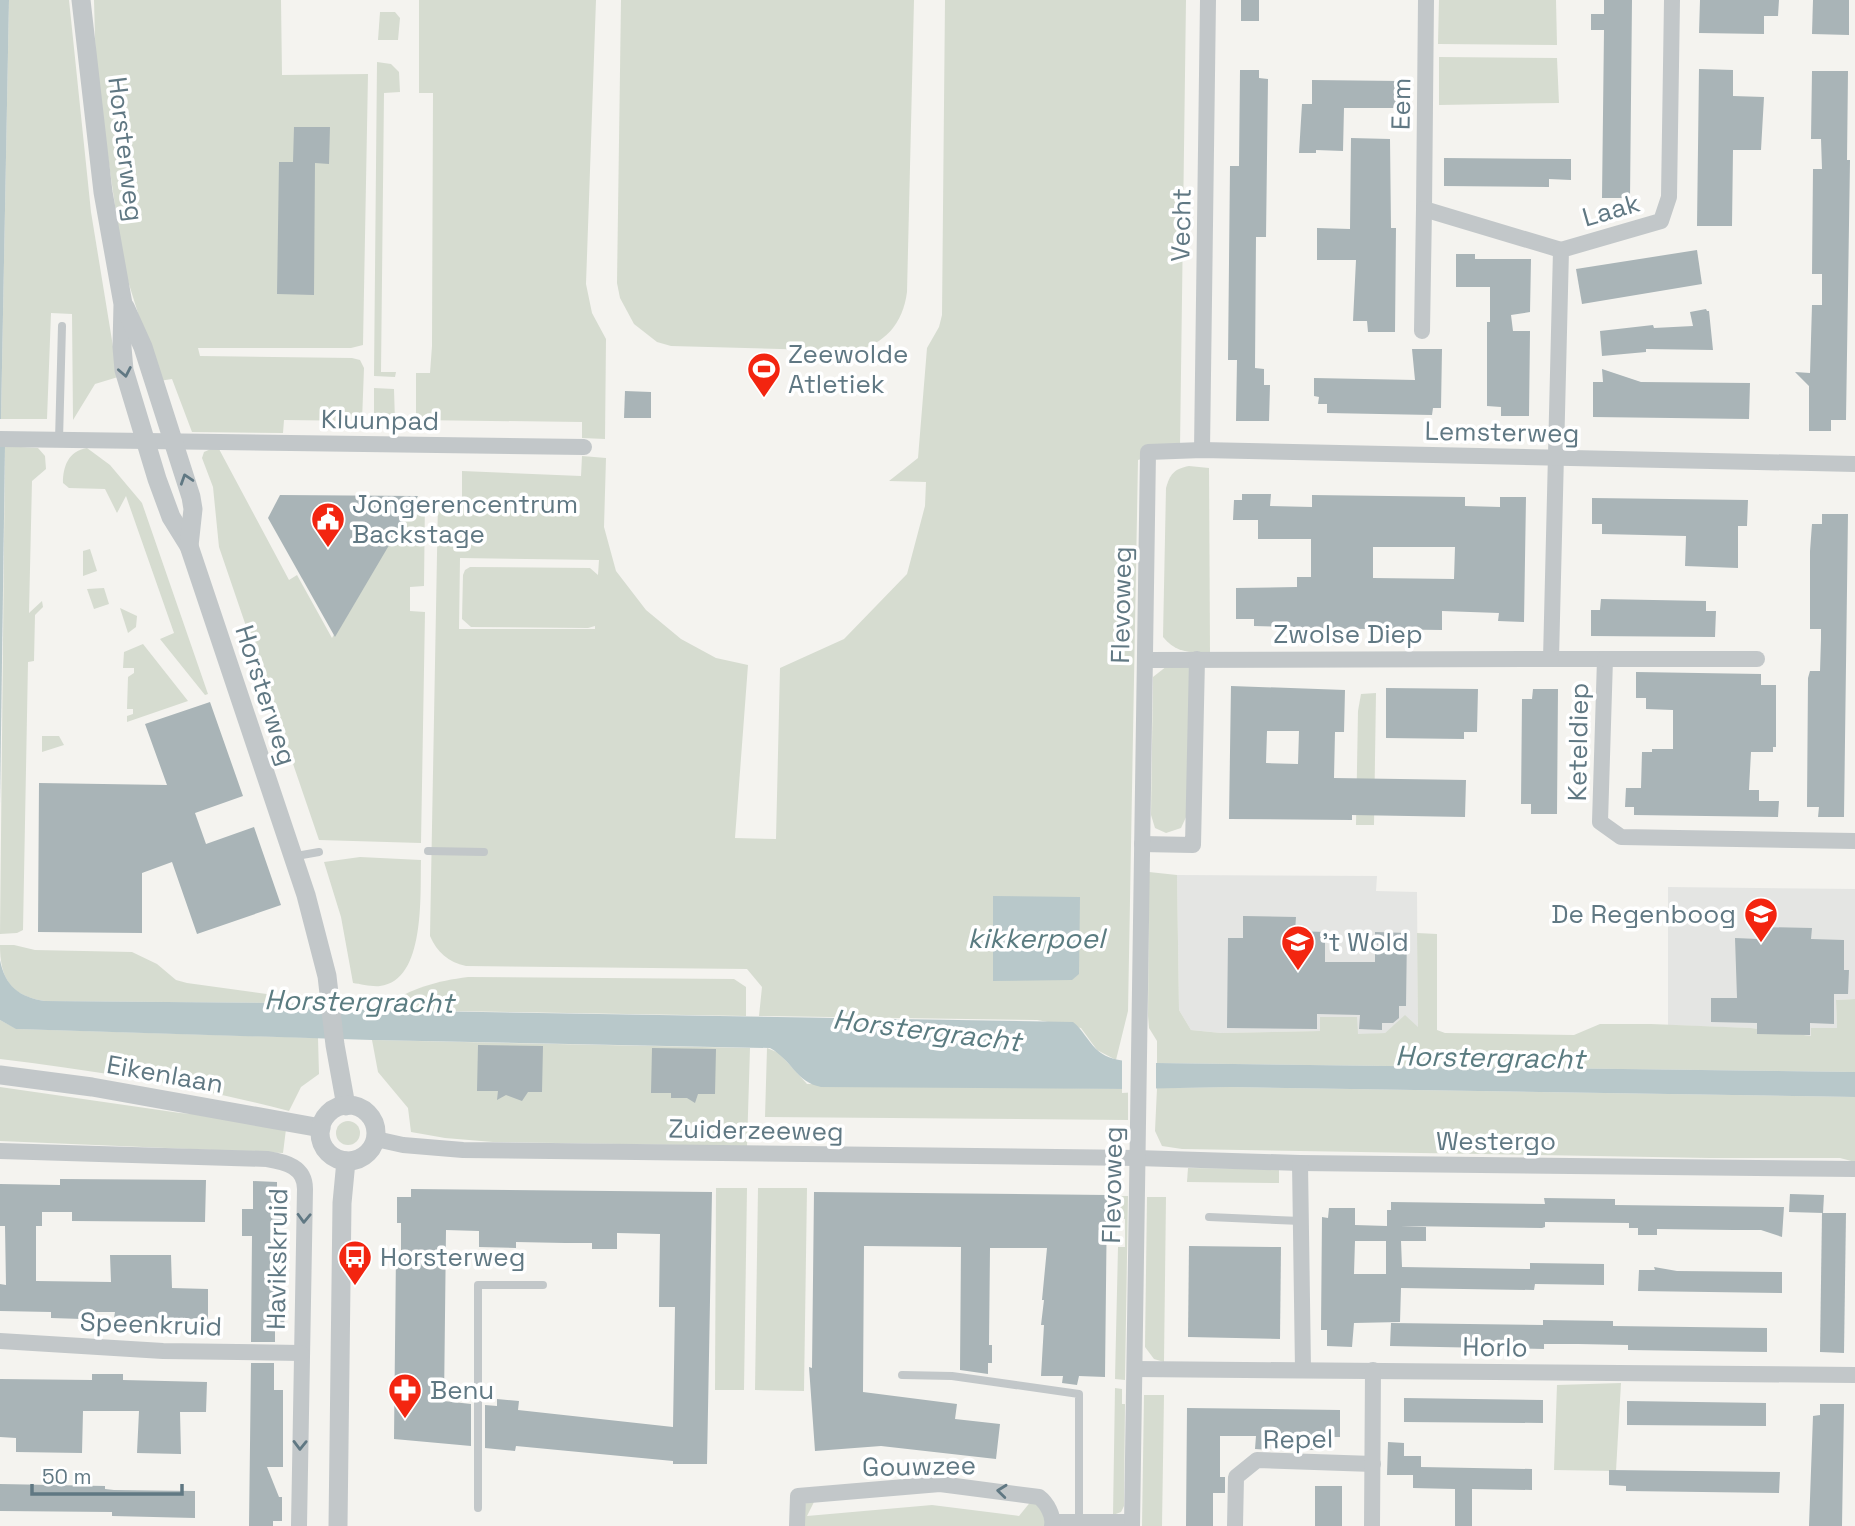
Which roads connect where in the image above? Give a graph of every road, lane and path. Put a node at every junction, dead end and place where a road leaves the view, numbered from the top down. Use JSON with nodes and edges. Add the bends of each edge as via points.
{"nodes":[{"id":1,"x":82,"y":0,"type":"edge"},
{"id":2,"x":1208,"y":0,"type":"edge"},
{"id":3,"x":1426,"y":0,"type":"edge"},
{"id":4,"x":1672,"y":0,"type":"edge"},
{"id":5,"x":1424,"y":209,"type":"junction"},
{"id":6,"x":1561,"y":250,"type":"junction"},
{"id":7,"x":123,"y":304,"type":"junction"},
{"id":8,"x":62,"y":326,"type":"dead end"},
{"id":9,"x":1422,"y":331,"type":"dead end"},
{"id":10,"x":6,"y":439,"type":"edge"},
{"id":11,"x":59,"y":440,"type":"junction"},
{"id":12,"x":145,"y":441,"type":"junction"},
{"id":13,"x":174,"y":442,"type":"junction"},
{"id":14,"x":584,"y":447,"type":"dead end"},
{"id":15,"x":1202,"y":450,"type":"junction"},
{"id":16,"x":1148,"y":452,"type":"joint"},
{"id":17,"x":1556,"y":458,"type":"junction"},
{"id":18,"x":1855,"y":464,"type":"edge"},
{"id":19,"x":189,"y":546,"type":"junction"},
{"id":20,"x":1197,"y":659,"type":"junction"},
{"id":21,"x":1551,"y":659,"type":"junction"},
{"id":22,"x":1605,"y":659,"type":"junction"},
{"id":23,"x":1757,"y":659,"type":"dead end"},
{"id":24,"x":1145,"y":660,"type":"junction"},
{"id":25,"x":1855,"y":841,"type":"edge"},
{"id":26,"x":1142,"y":844,"type":"junction"},
{"id":27,"x":428,"y":851,"type":"dead end"},
{"id":28,"x":319,"y":852,"type":"dead end"},
{"id":29,"x":484,"y":852,"type":"dead end"},
{"id":30,"x":294,"y":859,"type":"junction"},
{"id":31,"x":0,"y":1075,"type":"edge"},
{"id":32,"x":346,"y":1106,"type":"junction"},
{"id":33,"x":321,"y":1128,"type":"junction"},
{"id":34,"x":376,"y":1139,"type":"junction"},
{"id":35,"x":0,"y":1151,"type":"edge"},
{"id":36,"x":1137,"y":1158,"type":"junction"},
{"id":37,"x":346,"y":1161,"type":"junction"},
{"id":38,"x":1300,"y":1163,"type":"junction"},
{"id":39,"x":1855,"y":1168,"type":"edge"},
{"id":40,"x":1209,"y":1217,"type":"dead end"},
{"id":41,"x":1301,"y":1221,"type":"junction"},
{"id":42,"x":543,"y":1285,"type":"dead end"},
{"id":43,"x":0,"y":1341,"type":"edge"},
{"id":44,"x":301,"y":1353,"type":"junction"},
{"id":45,"x":1135,"y":1369,"type":"junction"},
{"id":46,"x":1303,"y":1369,"type":"junction"},
{"id":47,"x":1373,"y":1370,"type":"junction"},
{"id":48,"x":902,"y":1375,"type":"dead end"},
{"id":49,"x":1855,"y":1375,"type":"edge"},
{"id":50,"x":1373,"y":1464,"type":"junction"},
{"id":51,"x":478,"y":1508,"type":"dead end"},
{"id":52,"x":1079,"y":1522,"type":"junction"},
{"id":53,"x":1053,"y":1524,"type":"edge"},
{"id":54,"x":1132,"y":1524,"type":"edge"},
{"id":55,"x":299,"y":1526,"type":"edge"},
{"id":56,"x":338,"y":1526,"type":"edge"},
{"id":57,"x":797,"y":1526,"type":"edge"},
{"id":58,"x":1235,"y":1526,"type":"edge"},
{"id":59,"x":1372,"y":1526,"type":"edge"}],
"edges":[{"from":1,"to":7,"type":"street","name":"Horsterweg","via":[[103,192]]},
{"from":2,"to":15,"type":"street","name":"Vecht"},
{"from":3,"to":5,"type":"street","name":"Eem"},
{"from":4,"to":6,"type":"street","name":"Laak","via":[[1668,197],[1661,221]]},
{"from":5,"to":6,"type":"street"},
{"from":5,"to":9,"type":"street","name":"Eem"},
{"from":6,"to":17,"type":"street","name":"Laak"},
{"from":7,"to":12,"type":"street","name":"Horsterweg","one_way":true,"via":[[124,370]]},
{"from":7,"to":13,"type":"street","name":"Horsterweg","via":[[143,347]]},
{"from":8,"to":11,"type":"lane"},
{"from":10,"to":11,"type":"street","name":"Kluunpad"},
{"from":11,"to":12,"type":"street","name":"Kluunpad"},
{"from":12,"to":13,"type":"street","name":"Kluunpad"},
{"from":12,"to":19,"type":"street","name":"Horsterweg","via":[[171,516]]},
{"from":13,"to":14,"type":"street","name":"Kluunpad"},
{"from":19,"to":13,"type":"street","name":"Horsterweg","one_way":true,"via":[[193,509]]},
{"from":15,"to":16,"type":"street","name":"Lemsterweg"},
{"from":15,"to":17,"type":"street","name":"Lemsterweg"},
{"from":16,"to":24,"type":"street","name":"Flevoweg"},
{"from":17,"to":18,"type":"street","name":"Lemsterweg"},
{"from":17,"to":21,"type":"street","name":"Keteldiep"},
{"from":19,"to":30,"type":"street","name":"Horsterweg"},
{"from":20,"to":21,"type":"street","name":"Zwolse Diep"},
{"from":20,"to":24,"type":"street","name":"Zwolse Diep"},
{"from":20,"to":26,"type":"street","via":[[1193,845]]},
{"from":21,"to":22,"type":"street","name":"Keteldiep"},
{"from":22,"to":23,"type":"street"},
{"from":22,"to":25,"type":"street","name":"Keteldiep","via":[[1600,822],[1620,837]]},
{"from":24,"to":26,"type":"street","name":"Flevoweg"},
{"from":26,"to":36,"type":"street","name":"Flevoweg"},
{"from":27,"to":29,"type":"lane"},
{"from":28,"to":30,"type":"lane"},
{"from":30,"to":32,"type":"street","name":"Horsterweg","via":[[327,976]]},
{"from":31,"to":33,"type":"street","name":"Eikenlaan"},
{"from":32,"to":33,"type":"street","via":[[325,1117]]},
{"from":32,"to":34,"type":"street","via":[[368,1114]]},
{"from":33,"to":37,"type":"street","via":[[326,1151]]},
{"from":34,"to":36,"type":"street","name":"Zuiderzeeweg","via":[[463,1150]]},
{"from":34,"to":37,"type":"street","via":[[367,1154]]},
{"from":35,"to":44,"type":"street","name":"Havikskruid","one_way":true,"via":[[283,1161],[296,1167],[305,1180]]},
{"from":36,"to":38,"type":"street","name":"Westergo"},
{"from":36,"to":45,"type":"street","name":"Flevoweg"},
{"from":37,"to":56,"type":"street"},
{"from":38,"to":39,"type":"street","name":"Westergo"},
{"from":38,"to":41,"type":"street"},
{"from":40,"to":41,"type":"lane"},
{"from":41,"to":46,"type":"street"},
{"from":42,"to":51,"type":"lane","via":[[478,1285]]},
{"from":43,"to":44,"type":"street","name":"Speenkruid","via":[[163,1352]]},
{"from":44,"to":55,"type":"street","name":"Havikskruid","one_way":true},
{"from":45,"to":46,"type":"street","name":"Horlo"},
{"from":45,"to":54,"type":"street","name":"Flevoweg"},
{"from":46,"to":47,"type":"street","name":"Horlo"},
{"from":47,"to":49,"type":"street","name":"Horlo"},
{"from":47,"to":50,"type":"street"},
{"from":48,"to":52,"type":"lane","via":[[952,1376],[1079,1394]]},
{"from":50,"to":58,"type":"street","name":"Repel","via":[[1256,1460],[1236,1477]]},
{"from":50,"to":59,"type":"street"},
{"from":52,"to":53,"type":"street","name":"Gouwzee"},
{"from":52,"to":54,"type":"street","name":"Gouwzee"},
{"from":53,"to":57,"type":"street","name":"Gouwzee","one_way":true,"via":[[1041,1497],[940,1485],[799,1496]]}]}
